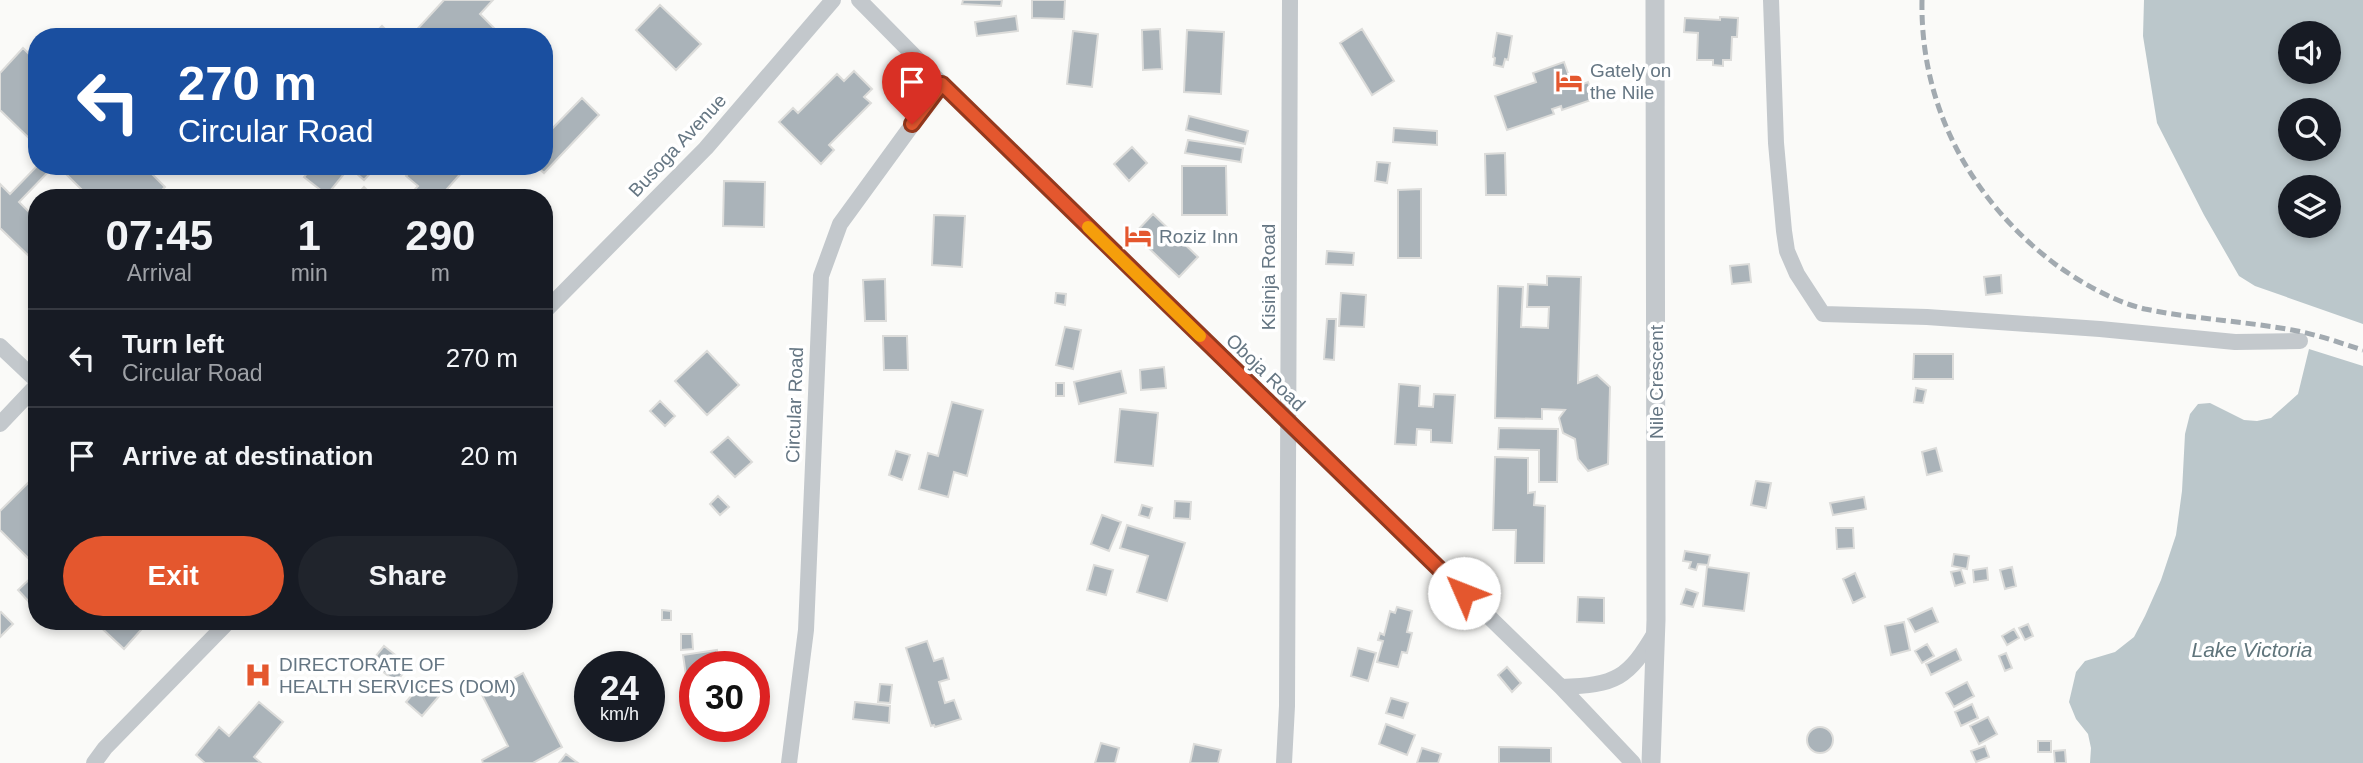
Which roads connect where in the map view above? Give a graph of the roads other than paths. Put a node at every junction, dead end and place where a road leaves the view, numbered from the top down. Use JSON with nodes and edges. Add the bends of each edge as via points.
{"nodes":[{"id":1,"x":833,"y":0,"type":"edge"},
{"id":2,"x":859,"y":0,"type":"edge"},
{"id":3,"x":1290,"y":0,"type":"edge"},
{"id":4,"x":1655,"y":0,"type":"edge"},
{"id":5,"x":1771,"y":0,"type":"edge"},
{"id":6,"x":942,"y":84,"type":"junction"},
{"id":7,"x":553,"y":303,"type":"edge"},
{"id":8,"x":2300,"y":341,"type":"dead end"},
{"id":9,"x":0,"y":346,"type":"edge"},
{"id":10,"x":28,"y":374,"type":"edge"},
{"id":11,"x":28,"y":393,"type":"edge"},
{"id":12,"x":1289,"y":423,"type":"junction"},
{"id":13,"x":0,"y":424,"type":"edge"},
{"id":14,"x":220,"y":630,"type":"edge"},
{"id":15,"x":1656,"y":631,"type":"junction"},
{"id":16,"x":1561,"y":687,"type":"junction"},
{"id":17,"x":94,"y":763,"type":"edge"},
{"id":18,"x":789,"y":763,"type":"edge"},
{"id":19,"x":1284,"y":763,"type":"edge"},
{"id":20,"x":1633,"y":763,"type":"edge"},
{"id":21,"x":1651,"y":763,"type":"edge"}],
"edges":[{"from":1,"to":7,"type":"street","name":"Busoga Avenue","via":[[706,148]]},
{"from":2,"to":6,"type":"street","name":"Oboja Road"},
{"from":3,"to":12,"type":"street","name":"Kisinja Road"},
{"from":4,"to":15,"type":"street","name":"Nile Crescent"},
{"from":5,"to":8,"type":"street","via":[[1776,144],[1787,251],[1823,314],[1927,317],[2235,342]]},
{"from":6,"to":12,"type":"street","name":"Oboja Road"},
{"from":6,"to":18,"type":"street","name":"Circular Road","via":[[840,224],[821,276],[806,631]]},
{"from":9,"to":10,"type":"street"},
{"from":11,"to":13,"type":"street"},
{"from":12,"to":16,"type":"street","name":"Oboja Road"},
{"from":12,"to":19,"type":"street","name":"Kisinja Road"},
{"from":14,"to":17,"type":"street"},
{"from":15,"to":16,"type":"street","via":[[1633,666],[1618,678],[1594,686]]},
{"from":15,"to":21,"type":"street","name":"Nile Crescent"},
{"from":16,"to":20,"type":"street","name":"Oboja Road"}]}
